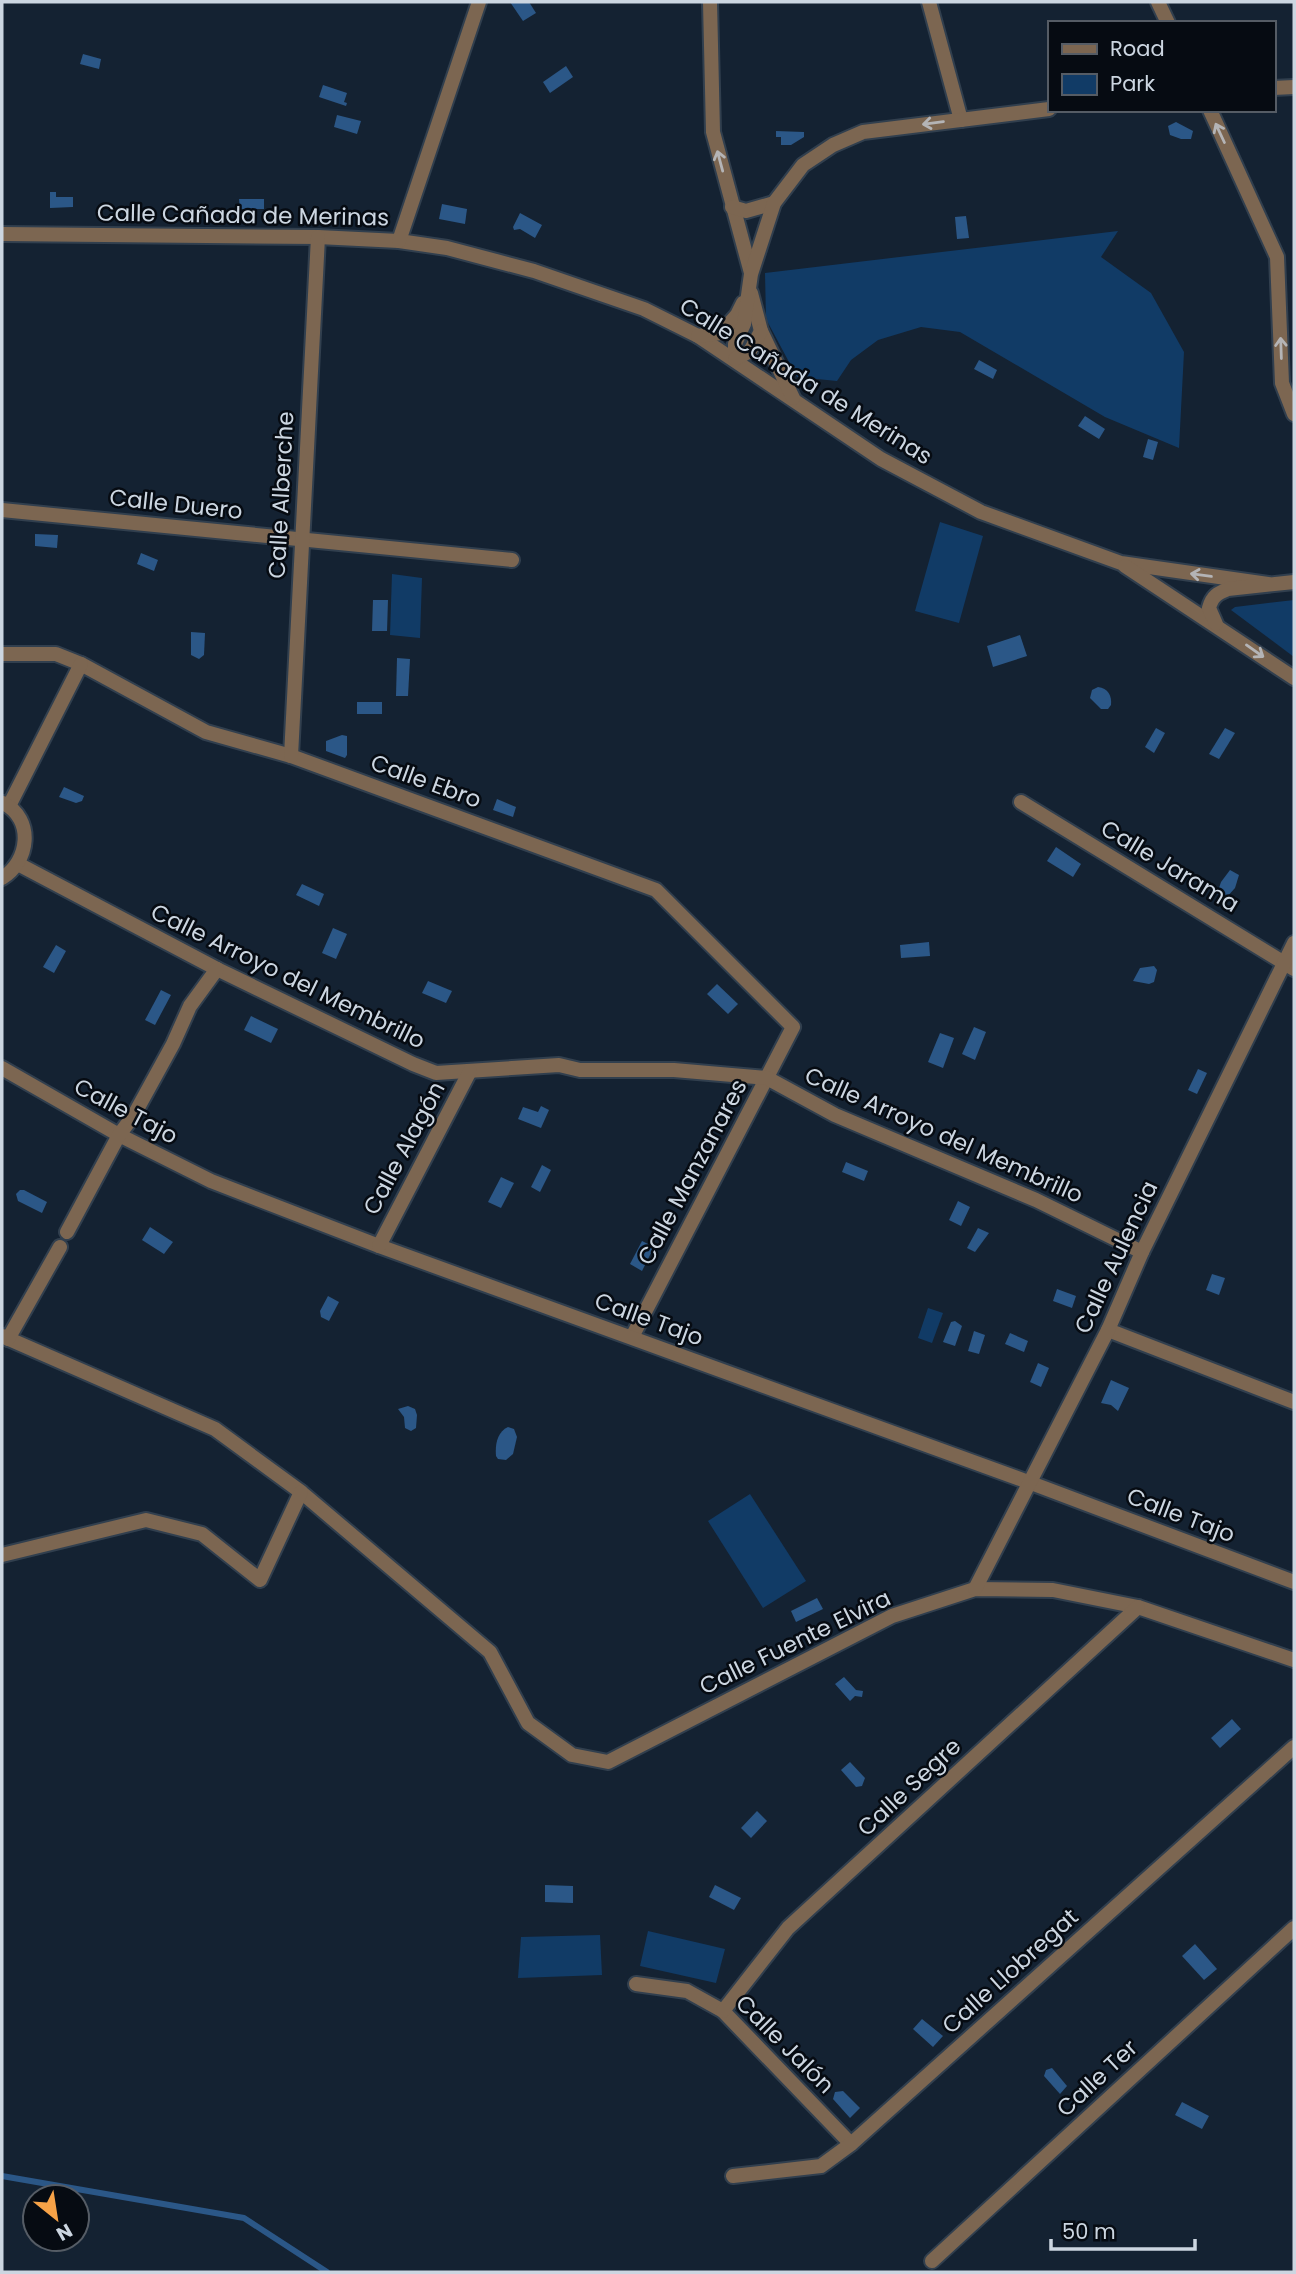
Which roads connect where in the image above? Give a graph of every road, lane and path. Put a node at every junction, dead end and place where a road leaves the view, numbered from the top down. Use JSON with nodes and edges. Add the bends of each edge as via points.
{"nodes":[{"id":1,"x":479,"y":2,"type":"edge"},
{"id":2,"x":709,"y":2,"type":"edge"},
{"id":3,"x":929,"y":2,"type":"edge"},
{"id":4,"x":1158,"y":2,"type":"edge"},
{"id":5,"x":1167,"y":21,"type":"edge"},
{"id":6,"x":1294,"y":87,"type":"edge"},
{"id":7,"x":1275,"y":88,"type":"edge"},
{"id":8,"x":1048,"y":109,"type":"edge"},
{"id":9,"x":1211,"y":112,"type":"edge"},
{"id":10,"x":961,"y":120,"type":"junction"},
{"id":11,"x":774,"y":203,"type":"junction"},
{"id":12,"x":732,"y":207,"type":"junction"},
{"id":13,"x":2,"y":234,"type":"edge"},
{"id":14,"x":318,"y":237,"type":"junction"},
{"id":15,"x":399,"y":241,"type":"junction"},
{"id":16,"x":750,"y":281,"type":"junction"},
{"id":17,"x":761,"y":331,"type":"junction"},
{"id":18,"x":698,"y":336,"type":"junction"},
{"id":19,"x":734,"y":359,"type":"junction"},
{"id":20,"x":794,"y":400,"type":"junction"},
{"id":21,"x":1294,"y":414,"type":"edge"},
{"id":22,"x":2,"y":510,"type":"edge"},
{"id":23,"x":301,"y":539,"type":"junction"},
{"id":24,"x":512,"y":560,"type":"dead end"},
{"id":25,"x":1121,"y":563,"type":"junction"},
{"id":26,"x":1294,"y":582,"type":"edge"},
{"id":27,"x":1268,"y":584,"type":"junction"},
{"id":28,"x":1216,"y":624,"type":"junction"},
{"id":29,"x":2,"y":654,"type":"edge"},
{"id":30,"x":81,"y":664,"type":"junction"},
{"id":31,"x":1294,"y":678,"type":"edge"},
{"id":32,"x":290,"y":755,"type":"junction"},
{"id":33,"x":1021,"y":802,"type":"dead end"},
{"id":34,"x":6,"y":805,"type":"edge"},
{"id":35,"x":18,"y":864,"type":"junction"},
{"id":36,"x":2,"y":878,"type":"edge"},
{"id":37,"x":1294,"y":943,"type":"edge"},
{"id":38,"x":1289,"y":966,"type":"edge"},
{"id":39,"x":217,"y":969,"type":"junction"},
{"id":40,"x":793,"y":1027,"type":"joint"},
{"id":41,"x":2,"y":1068,"type":"edge"},
{"id":42,"x":470,"y":1071,"type":"junction"},
{"id":43,"x":767,"y":1078,"type":"junction"},
{"id":44,"x":119,"y":1135,"type":"junction"},
{"id":45,"x":67,"y":1232,"type":"dead end"},
{"id":46,"x":379,"y":1246,"type":"junction"},
{"id":47,"x":60,"y":1247,"type":"dead end"},
{"id":48,"x":1142,"y":1252,"type":"junction"},
{"id":49,"x":1108,"y":1331,"type":"junction"},
{"id":50,"x":632,"y":1337,"type":"junction"},
{"id":51,"x":5,"y":1338,"type":"edge"},
{"id":52,"x":1294,"y":1402,"type":"edge"},
{"id":53,"x":1031,"y":1483,"type":"junction"},
{"id":54,"x":301,"y":1492,"type":"junction"},
{"id":55,"x":2,"y":1555,"type":"edge"},
{"id":56,"x":1294,"y":1582,"type":"edge"},
{"id":57,"x":975,"y":1589,"type":"junction"},
{"id":58,"x":1138,"y":1607,"type":"junction"},
{"id":59,"x":1294,"y":1660,"type":"edge"},
{"id":60,"x":1294,"y":1747,"type":"edge"},
{"id":61,"x":1294,"y":1927,"type":"edge"},
{"id":62,"x":636,"y":1984,"type":"dead end"},
{"id":63,"x":723,"y":2011,"type":"junction"},
{"id":64,"x":851,"y":2144,"type":"junction"},
{"id":65,"x":733,"y":2176,"type":"dead end"},
{"id":66,"x":932,"y":2261,"type":"dead end"}],
"edges":[{"from":1,"to":15,"type":"street"},
{"from":12,"to":2,"type":"street","one_way":true,"via":[[713,132]]},
{"from":3,"to":10,"type":"street"},
{"from":4,"to":5,"type":"street"},
{"from":6,"to":7,"type":"street"},
{"from":8,"to":10,"type":"street"},
{"from":21,"to":9,"type":"street","one_way":true,"via":[[1282,383],[1278,257]]},
{"from":10,"to":11,"type":"street","one_way":true,"via":[[863,132],[833,145],[803,165]]},
{"from":11,"to":12,"type":"street","via":[[746,212]]},
{"from":11,"to":16,"type":"street"},
{"from":12,"to":16,"type":"street"},
{"from":13,"to":14,"type":"street","name":"Calle Cañada de Merinas"},
{"from":14,"to":15,"type":"street","name":"Calle Cañada de Merinas"},
{"from":14,"to":23,"type":"street","name":"Calle Alberche"},
{"from":15,"to":18,"type":"street","name":"Calle Cañada de Merinas","via":[[447,248],[534,271],[644,309]]},
{"from":16,"to":17,"type":"street"},
{"from":16,"to":18,"type":"street","via":[[737,315],[721,333]]},
{"from":16,"to":19,"type":"street"},
{"from":17,"to":19,"type":"street","via":[[750,351]]},
{"from":17,"to":20,"type":"street"},
{"from":18,"to":19,"type":"street","name":"Calle Cañada de Merinas"},
{"from":19,"to":20,"type":"street","name":"Calle Cañada de Merinas"},
{"from":20,"to":25,"type":"street","name":"Calle Cañada de Merinas","via":[[881,459],[981,512]]},
{"from":22,"to":23,"type":"street","name":"Calle Duero"},
{"from":23,"to":24,"type":"street","name":"Calle Duero"},
{"from":23,"to":32,"type":"street","name":"Calle Alberche"},
{"from":27,"to":25,"type":"street","one_way":true},
{"from":25,"to":28,"type":"street"},
{"from":26,"to":27,"type":"street"},
{"from":27,"to":28,"type":"street","via":[[1212,597],[1209,608]]},
{"from":28,"to":31,"type":"street","one_way":true},
{"from":29,"to":30,"type":"street","name":"Calle Ebro","via":[[56,654]]},
{"from":30,"to":32,"type":"street","name":"Calle Ebro","via":[[206,732]]},
{"from":30,"to":34,"type":"street"},
{"from":32,"to":40,"type":"street","name":"Calle Ebro","via":[[656,890]]},
{"from":33,"to":38,"type":"street","name":"Calle Jarama"},
{"from":34,"to":35,"type":"street","via":[[20,818],[25,834]]},
{"from":35,"to":36,"type":"street"},
{"from":35,"to":39,"type":"street","name":"Calle Arroyo del Membrillo"},
{"from":37,"to":38,"type":"street","name":"Calle Aulencia"},
{"from":38,"to":48,"type":"street","name":"Calle Aulencia"},
{"from":39,"to":42,"type":"street","name":"Calle Arroyo del Membrillo","via":[[413,1064],[436,1073]]},
{"from":39,"to":44,"type":"street","via":[[190,1006]]},
{"from":40,"to":43,"type":"street","name":"Calle Manzanares"},
{"from":41,"to":44,"type":"street","name":"Calle Tajo"},
{"from":42,"to":43,"type":"street","name":"Calle Arroyo del Membrillo","via":[[559,1065],[580,1070],[674,1070]]},
{"from":42,"to":46,"type":"street","name":"Calle Alagón"},
{"from":43,"to":48,"type":"street","name":"Calle Arroyo del Membrillo","via":[[835,1115],[1036,1200]]},
{"from":43,"to":50,"type":"street","name":"Calle Manzanares"},
{"from":44,"to":45,"type":"street"},
{"from":44,"to":46,"type":"street","name":"Calle Tajo","via":[[211,1181]]},
{"from":46,"to":50,"type":"street","name":"Calle Tajo"},
{"from":47,"to":51,"type":"street"},
{"from":48,"to":49,"type":"street","name":"Calle Aulencia"},
{"from":49,"to":52,"type":"street"},
{"from":49,"to":53,"type":"street","name":"Calle Aulencia"},
{"from":50,"to":53,"type":"street","name":"Calle Tajo"},
{"from":51,"to":54,"type":"street","via":[[215,1429]]},
{"from":53,"to":56,"type":"street","name":"Calle Tajo"},
{"from":53,"to":57,"type":"street","name":"Calle Aulencia"},
{"from":54,"to":55,"type":"street","via":[[260,1580],[202,1534],[146,1520]]},
{"from":54,"to":57,"type":"street","name":"Calle Fuente Elvira","via":[[490,1652],[528,1723],[572,1755],[608,1762],[892,1616]]},
{"from":57,"to":58,"type":"street","name":"Calle Fuente Elvira","via":[[1053,1590]]},
{"from":58,"to":59,"type":"street","name":"Calle Fuente Elvira"},
{"from":58,"to":63,"type":"street","name":"Calle Segre","via":[[788,1928]]},
{"from":60,"to":64,"type":"street","name":"Calle Llobregat"},
{"from":61,"to":66,"type":"street","name":"Calle Ter"},
{"from":62,"to":63,"type":"street","name":"Calle Jalón","via":[[687,1992]]},
{"from":63,"to":64,"type":"street","name":"Calle Jalón"},
{"from":64,"to":65,"type":"street","name":"Calle Llobregat","via":[[821,2166]]}]}
